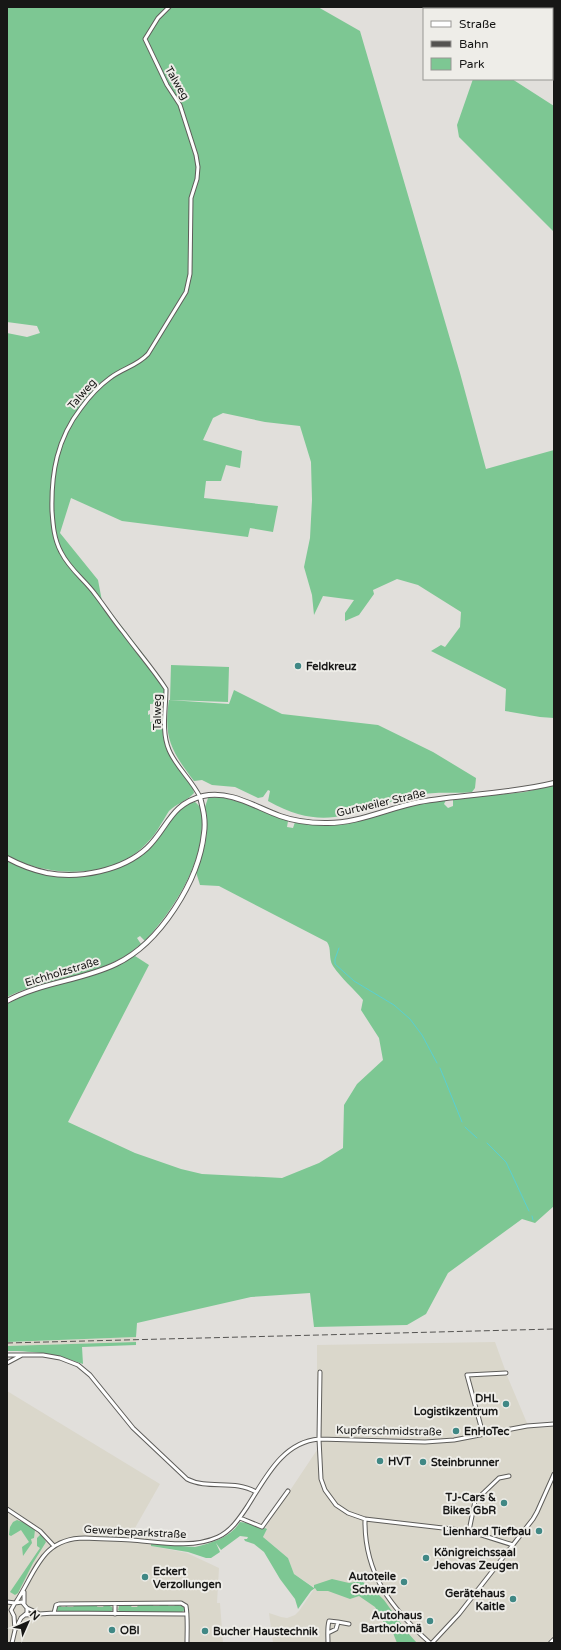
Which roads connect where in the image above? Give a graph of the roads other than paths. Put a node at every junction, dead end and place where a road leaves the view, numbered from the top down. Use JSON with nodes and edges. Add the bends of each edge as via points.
{"nodes":[{"id":1,"x":169,"y":7,"type":"edge"},
{"id":2,"x":554,"y":783,"type":"edge"},
{"id":3,"x":200,"y":797,"type":"junction"},
{"id":4,"x":7,"y":858,"type":"edge"},
{"id":5,"x":7,"y":1001,"type":"edge"},
{"id":6,"x":7,"y":1355,"type":"edge"},
{"id":7,"x":22,"y":1355,"type":"junction"},
{"id":8,"x":7,"y":1363,"type":"edge"},
{"id":9,"x":320,"y":1372,"type":"dead end"},
{"id":10,"x":506,"y":1373,"type":"dead end"},
{"id":11,"x":554,"y":1424,"type":"edge"},
{"id":12,"x":483,"y":1434,"type":"junction"},
{"id":13,"x":319,"y":1439,"type":"junction"},
{"id":14,"x":295,"y":1446,"type":"joint"},
{"id":15,"x":554,"y":1474,"type":"edge"},
{"id":16,"x":509,"y":1476,"type":"dead end"},
{"id":17,"x":288,"y":1491,"type":"dead end"},
{"id":18,"x":256,"y":1492,"type":"junction"},
{"id":19,"x":7,"y":1510,"type":"edge"},
{"id":20,"x":240,"y":1518,"type":"junction"},
{"id":21,"x":366,"y":1519,"type":"junction"},
{"id":22,"x":469,"y":1530,"type":"junction"},
{"id":23,"x":513,"y":1545,"type":"junction"},
{"id":24,"x":54,"y":1546,"type":"junction"},
{"id":25,"x":24,"y":1592,"type":"junction"},
{"id":26,"x":7,"y":1602,"type":"edge"},
{"id":27,"x":16,"y":1603,"type":"junction"},
{"id":28,"x":24,"y":1604,"type":"junction"},
{"id":29,"x":115,"y":1604,"type":"junction"},
{"id":30,"x":7,"y":1606,"type":"edge"},
{"id":31,"x":27,"y":1608,"type":"junction"},
{"id":32,"x":11,"y":1610,"type":"junction"},
{"id":33,"x":38,"y":1613,"type":"junction"},
{"id":34,"x":54,"y":1613,"type":"junction"},
{"id":35,"x":115,"y":1614,"type":"junction"},
{"id":36,"x":187,"y":1614,"type":"junction"},
{"id":37,"x":25,"y":1615,"type":"junction"},
{"id":38,"x":14,"y":1616,"type":"junction"},
{"id":39,"x":21,"y":1618,"type":"junction"},
{"id":40,"x":338,"y":1622,"type":"junction"},
{"id":41,"x":349,"y":1624,"type":"dead end"},
{"id":42,"x":15,"y":1630,"type":"junction"},
{"id":43,"x":328,"y":1633,"type":"junction"},
{"id":44,"x":554,"y":1640,"type":"edge"},
{"id":45,"x":12,"y":1643,"type":"edge"},
{"id":46,"x":187,"y":1643,"type":"edge"},
{"id":47,"x":328,"y":1643,"type":"edge"},
{"id":48,"x":431,"y":1643,"type":"edge"},
{"id":49,"x":551,"y":1643,"type":"edge"}],
"edges":[{"from":1,"to":3,"type":"street","name":"Talweg","via":[[158,18],[145,39],[167,85],[180,105],[198,167],[191,198],[190,274],[186,292],[148,354],[140,362],[110,377],[100,386],[76,415],[64,436],[56,457],[52,481],[53,529],[60,551],[73,571],[94,592],[166,688],[164,718],[169,751]]},
{"from":2,"to":3,"type":"main road","name":"Gurtweiler Straße","via":[[421,802],[326,824],[292,820],[226,795]]},
{"from":3,"to":4,"type":"main road","name":"Gurtweiler Straße","via":[[187,802],[173,813],[147,848],[100,871],[83,874],[48,873]]},
{"from":3,"to":5,"type":"main road","name":"Eichholzstraße","via":[[205,831],[198,861],[182,896],[154,936],[135,953],[115,964],[83,977],[30,989]]},
{"from":6,"to":7,"type":"street"},
{"from":7,"to":8,"type":"street"},
{"from":7,"to":18,"type":"street","via":[[60,1358],[78,1365],[90,1375],[133,1428],[187,1479],[196,1484],[233,1485]]},
{"from":9,"to":13,"type":"street"},
{"from":10,"to":12,"type":"street","via":[[467,1375]]},
{"from":11,"to":12,"type":"street","name":"Kupferschmidstraße"},
{"from":12,"to":13,"type":"street","name":"Kupferschmidstraße","via":[[425,1442]]},
{"from":13,"to":14,"type":"street","name":"Kupferschmidstraße","via":[[308,1440]]},
{"from":13,"to":21,"type":"street","via":[[320,1474],[325,1490],[336,1505],[348,1513]]},
{"from":14,"to":18,"type":"street","name":"Gewerbeparkstraße","via":[[281,1457]]},
{"from":15,"to":23,"type":"street","via":[[537,1512]]},
{"from":16,"to":22,"type":"street","via":[[499,1478],[475,1501]]},
{"from":17,"to":20,"type":"street","via":[[262,1527]]},
{"from":18,"to":20,"type":"street","name":"Gewerbeparkstraße"},
{"from":19,"to":24,"type":"street","via":[[40,1531]]},
{"from":20,"to":24,"type":"street","name":"Gewerbeparkstraße","via":[[225,1533],[202,1542],[182,1544],[77,1538]]},
{"from":21,"to":22,"type":"street"},
{"from":21,"to":48,"type":"street","via":[[365,1536],[369,1556],[382,1587],[393,1606]]},
{"from":22,"to":23,"type":"street"},
{"from":23,"to":48,"type":"street","via":[[459,1614]]},
{"from":24,"to":25,"type":"street","name":"Gewerbeparkstraße","via":[[38,1563]]},
{"from":25,"to":27,"type":"street","name":"Gewerbeparkstraße"},
{"from":25,"to":28,"type":"street","name":"Gewerbeparkstraße"},
{"from":26,"to":27,"type":"street"},
{"from":27,"to":28,"type":"street"},
{"from":27,"to":32,"type":"street","name":"Gewerbeparkstraße"},
{"from":28,"to":31,"type":"street"},
{"from":29,"to":34,"type":"street","via":[[59,1604],[56,1605]]},
{"from":29,"to":35,"type":"street"},
{"from":29,"to":36,"type":"street","via":[[177,1603],[186,1606]]},
{"from":30,"to":32,"type":"street"},
{"from":31,"to":33,"type":"street"},
{"from":31,"to":37,"type":"street"},
{"from":32,"to":38,"type":"street"},
{"from":33,"to":34,"type":"street"},
{"from":33,"to":37,"type":"street"},
{"from":34,"to":35,"type":"street"},
{"from":35,"to":36,"type":"street"},
{"from":36,"to":46,"type":"street"},
{"from":37,"to":39,"type":"street"},
{"from":38,"to":39,"type":"street"},
{"from":38,"to":42,"type":"street"},
{"from":39,"to":42,"type":"street"},
{"from":40,"to":41,"type":"street"},
{"from":40,"to":43,"type":"street","via":[[336,1629]]},
{"from":40,"to":43,"type":"street","via":[[329,1621]]},
{"from":42,"to":45,"type":"street"},
{"from":43,"to":47,"type":"street"},
{"from":44,"to":49,"type":"main road"}]}
